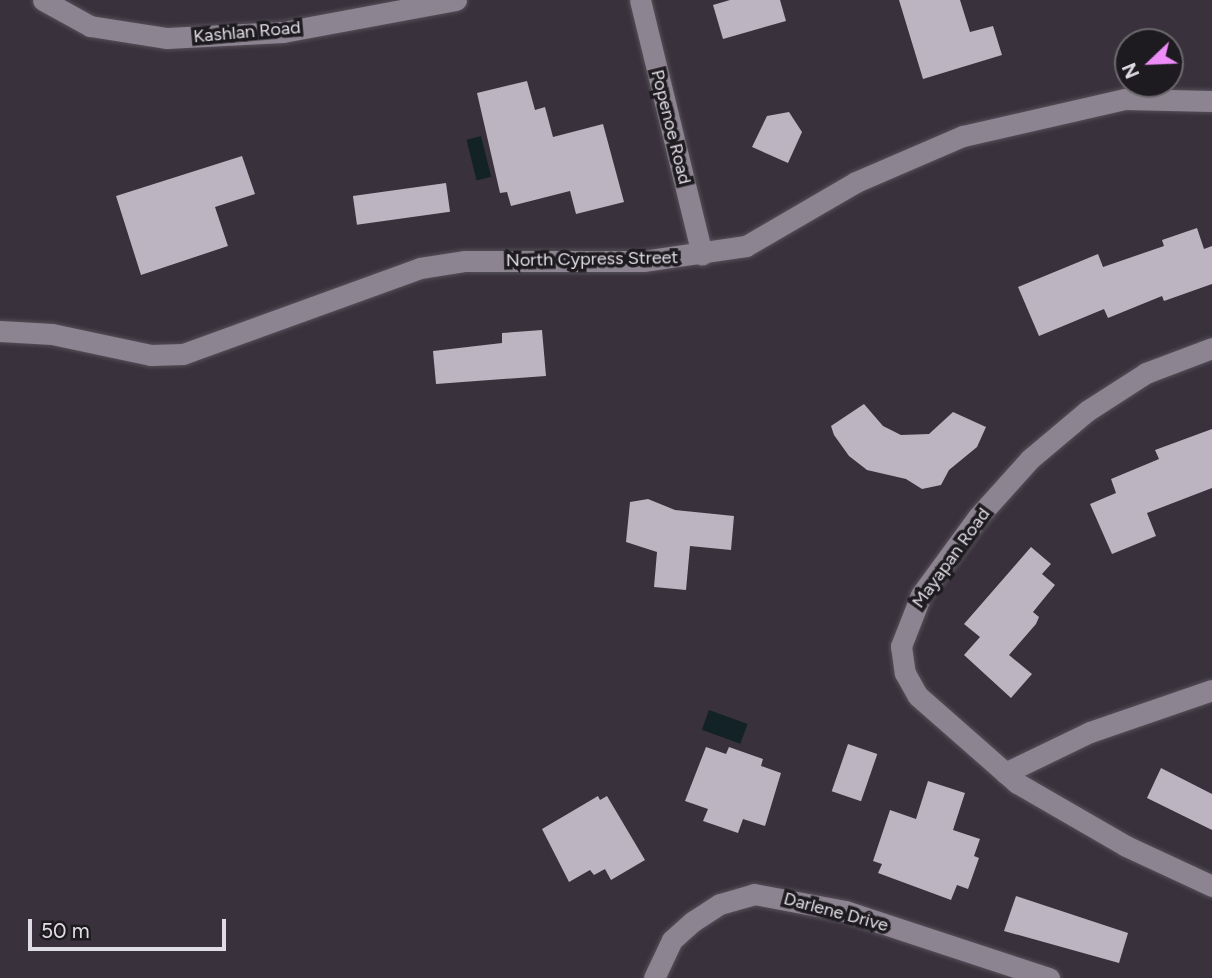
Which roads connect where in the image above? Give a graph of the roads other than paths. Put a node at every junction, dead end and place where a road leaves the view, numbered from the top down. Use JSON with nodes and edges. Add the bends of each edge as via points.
{"nodes":[{"id":1,"x":43,"y":0,"type":"edge"},
{"id":2,"x":456,"y":0,"type":"edge"},
{"id":3,"x":640,"y":0,"type":"edge"},
{"id":4,"x":1212,"y":101,"type":"edge"},
{"id":5,"x":702,"y":255,"type":"junction"},
{"id":6,"x":0,"y":331,"type":"edge"},
{"id":7,"x":1212,"y":348,"type":"edge"},
{"id":8,"x":1212,"y":690,"type":"edge"},
{"id":9,"x":1005,"y":772,"type":"junction"},
{"id":10,"x":1212,"y":886,"type":"edge"},
{"id":11,"x":654,"y":978,"type":"edge"},
{"id":12,"x":1049,"y":978,"type":"edge"}],
"edges":[{"from":1,"to":2,"type":"street","name":"Kashlan Road","via":[[90,26],[167,38],[283,32]]},
{"from":3,"to":5,"type":"street","name":"Popenoe Road"},
{"from":4,"to":5,"type":"street","name":"North Cypress Street","via":[[1125,99],[962,136],[856,182],[746,246]]},
{"from":5,"to":6,"type":"street","name":"North Cypress Street","via":[[643,261],[464,261],[420,268],[183,354],[151,355],[52,334]]},
{"from":7,"to":9,"type":"street","name":"Mayapan Road","via":[[1146,373],[1058,434],[978,517],[920,596],[907,622],[901,646],[905,673],[918,696]]},
{"from":8,"to":9,"type":"street","via":[[1090,732]]},
{"from":9,"to":10,"type":"street","name":"Mayapan Road","via":[[1126,846]]},
{"from":11,"to":12,"type":"street","name":"Darlene Drive","via":[[672,940],[692,922],[720,904],[754,894],[845,911]]}]}
